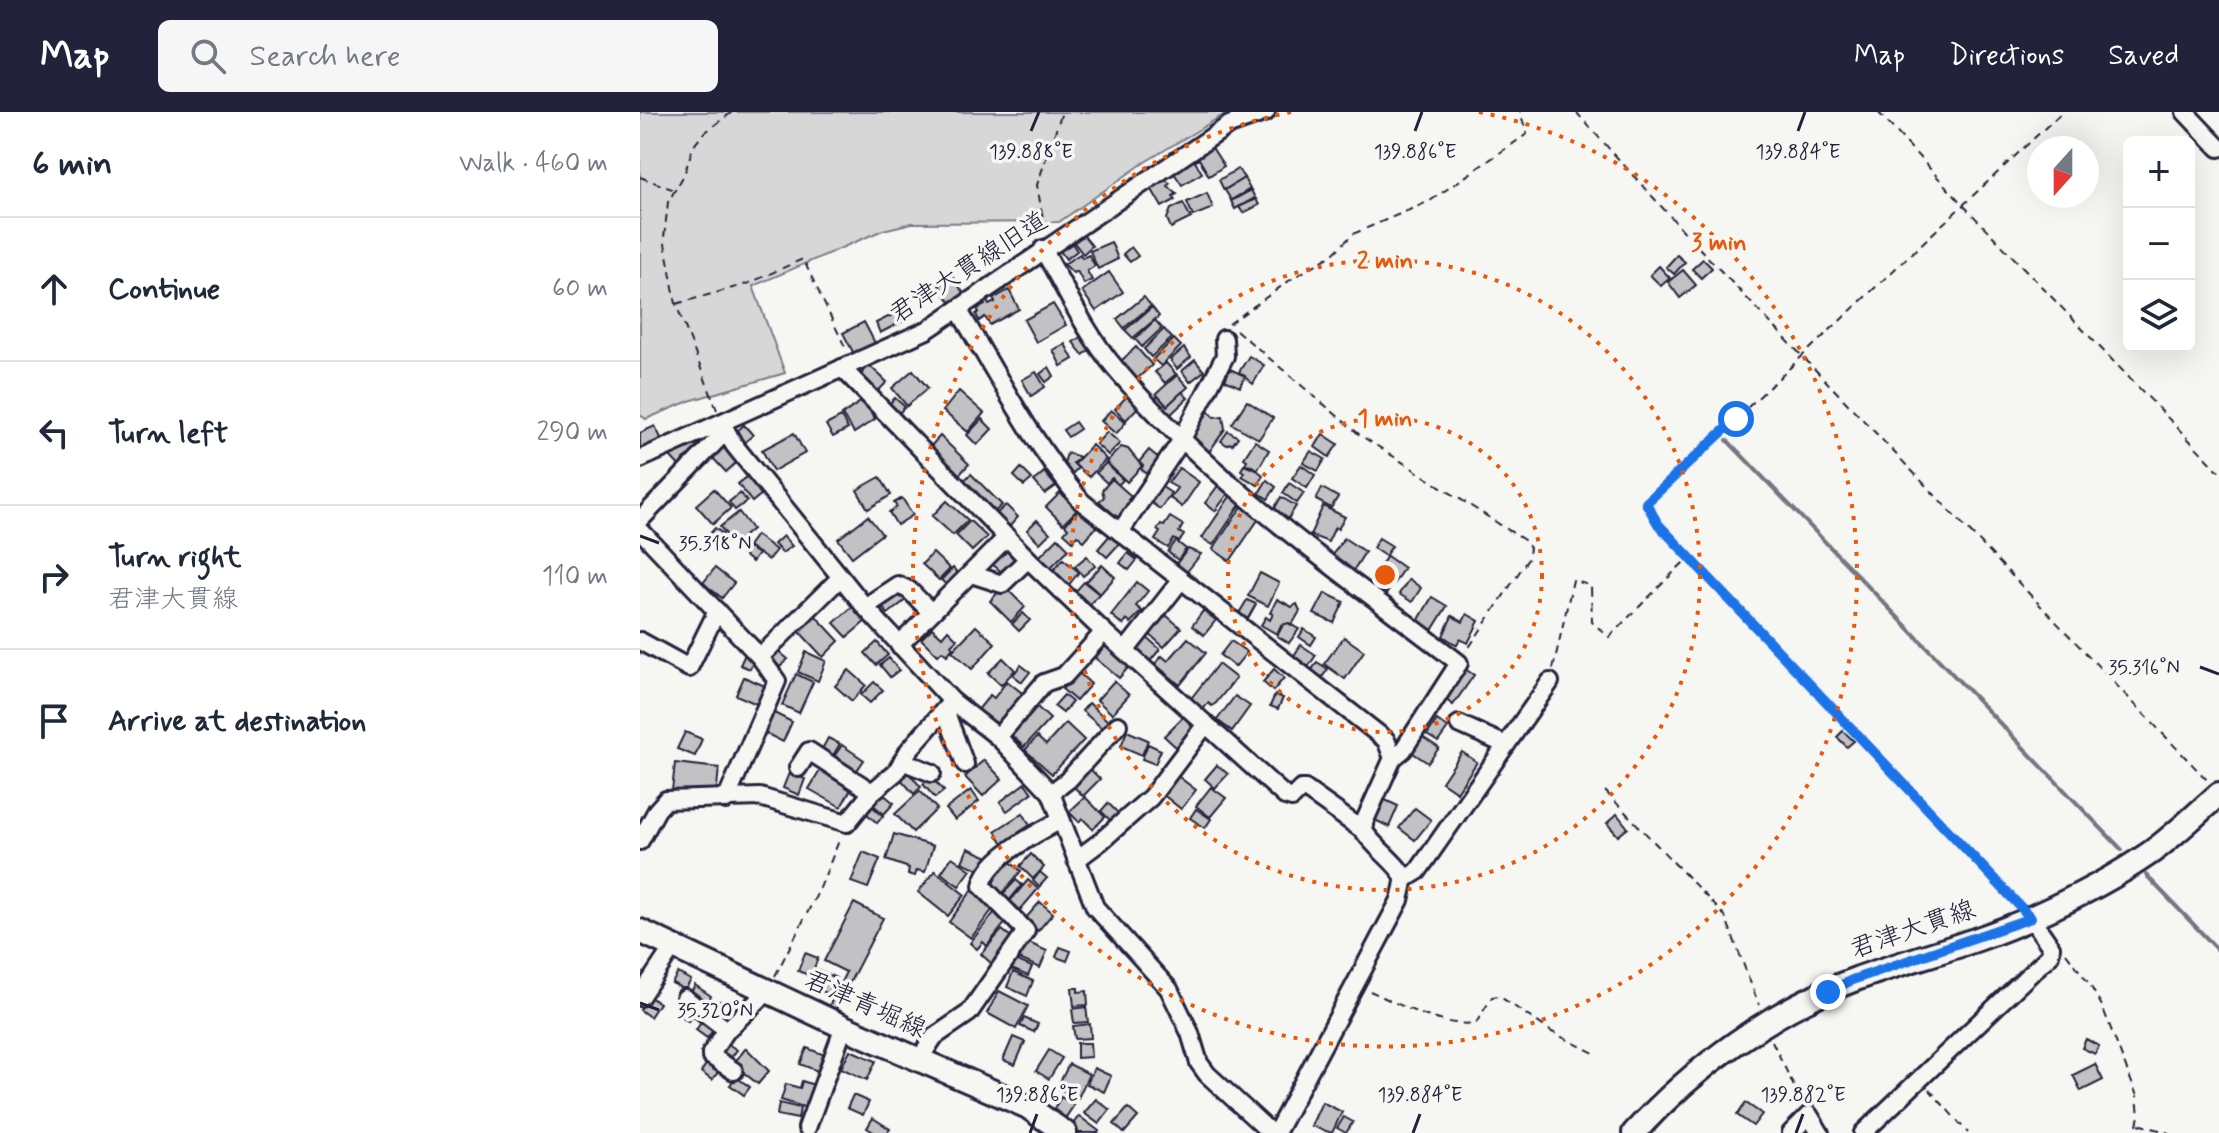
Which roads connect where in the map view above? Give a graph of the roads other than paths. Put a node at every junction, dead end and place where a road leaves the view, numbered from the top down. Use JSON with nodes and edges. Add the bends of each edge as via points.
{"nodes":[{"id":1,"x":1266,"y":112,"type":"edge"},
{"id":2,"x":2185,"y":112,"type":"edge"},
{"id":3,"x":2219,"y":148,"type":"edge"},
{"id":4,"x":1043,"y":249,"type":"junction"},
{"id":5,"x":958,"y":309,"type":"junction"},
{"id":6,"x":1224,"y":339,"type":"dead end"},
{"id":7,"x":848,"y":365,"type":"junction"},
{"id":8,"x":724,"y":427,"type":"junction"},
{"id":9,"x":1181,"y":441,"type":"junction"},
{"id":10,"x":640,"y":459,"type":"edge"},
{"id":11,"x":640,"y":520,"type":"edge"},
{"id":12,"x":640,"y":530,"type":"edge"},
{"id":13,"x":1120,"y":532,"type":"junction"},
{"id":14,"x":1007,"y":537,"type":"junction"},
{"id":15,"x":1028,"y":559,"type":"junction"},
{"id":16,"x":971,"y":574,"type":"junction"},
{"id":17,"x":840,"y":578,"type":"junction"},
{"id":18,"x":1181,"y":580,"type":"junction"},
{"id":19,"x":865,"y":607,"type":"junction"},
{"id":20,"x":717,"y":611,"type":"junction"},
{"id":21,"x":931,"y":612,"type":"junction"},
{"id":22,"x":1104,"y":632,"type":"junction"},
{"id":23,"x":640,"y":641,"type":"edge"},
{"id":24,"x":899,"y":645,"type":"junction"},
{"id":25,"x":1126,"y":650,"type":"junction"},
{"id":26,"x":760,"y":657,"type":"junction"},
{"id":27,"x":1550,"y":682,"type":"road end"},
{"id":28,"x":948,"y":705,"type":"junction"},
{"id":29,"x":1206,"y":724,"type":"junction"},
{"id":30,"x":1459,"y":724,"type":"dead end"},
{"id":31,"x":1118,"y":725,"type":"dead end"},
{"id":32,"x":998,"y":737,"type":"junction"},
{"id":33,"x":1506,"y":745,"type":"junction"},
{"id":34,"x":1393,"y":758,"type":"junction"},
{"id":35,"x":902,"y":761,"type":"junction"},
{"id":36,"x":965,"y":764,"type":"dead end"},
{"id":37,"x":798,"y":768,"type":"dead end"},
{"id":38,"x":932,"y":773,"type":"dead end"},
{"id":39,"x":2214,"y":788,"type":"edge"},
{"id":40,"x":872,"y":792,"type":"junction"},
{"id":41,"x":1051,"y":793,"type":"junction"},
{"id":42,"x":726,"y":800,"type":"junction"},
{"id":43,"x":1061,"y":820,"type":"junction"},
{"id":44,"x":1364,"y":831,"type":"junction"},
{"id":45,"x":640,"y":841,"type":"edge"},
{"id":46,"x":1076,"y":860,"type":"junction"},
{"id":47,"x":1405,"y":879,"type":"junction"},
{"id":48,"x":2031,"y":918,"type":"junction"},
{"id":49,"x":640,"y":931,"type":"edge"},
{"id":50,"x":673,"y":947,"type":"junction"},
{"id":51,"x":767,"y":992,"type":"junction"},
{"id":52,"x":640,"y":997,"type":"edge"},
{"id":53,"x":685,"y":998,"type":"dead end"},
{"id":54,"x":844,"y":1027,"type":"junction"},
{"id":55,"x":727,"y":1030,"type":"junction"},
{"id":56,"x":919,"y":1060,"type":"junction"},
{"id":57,"x":734,"y":1071,"type":"dead end"},
{"id":58,"x":807,"y":1128,"type":"dead end"},
{"id":59,"x":1065,"y":1133,"type":"edge"},
{"id":60,"x":1274,"y":1133,"type":"edge"},
{"id":61,"x":1634,"y":1133,"type":"edge"},
{"id":62,"x":1791,"y":1133,"type":"edge"},
{"id":63,"x":1820,"y":1133,"type":"edge"},
{"id":64,"x":1863,"y":1133,"type":"edge"}],
"edges":[{"from":1,"to":4,"type":"street","name":"君津大貫線旧道","via":[[1229,125]]},
{"from":2,"to":3,"type":"street"},
{"from":4,"to":5,"type":"street","name":"君津大貫線旧道"},
{"from":4,"to":9,"type":"street","via":[[1091,336]]},
{"from":5,"to":7,"type":"street","name":"君津大貫線旧道","via":[[927,330]]},
{"from":5,"to":13,"type":"street","via":[[1066,484]]},
{"from":6,"to":9,"type":"street","via":[[1225,356]]},
{"from":7,"to":8,"type":"street","name":"君津大貫線旧道"},
{"from":7,"to":14,"type":"street"},
{"from":8,"to":10,"type":"street","name":"君津大貫線旧道"},
{"from":8,"to":11,"type":"street"},
{"from":8,"to":17,"type":"street"},
{"from":9,"to":13,"type":"street"},
{"from":9,"to":34,"type":"street","via":[[1459,663]]},
{"from":12,"to":20,"type":"street"},
{"from":13,"to":18,"type":"street"},
{"from":14,"to":15,"type":"street"},
{"from":14,"to":16,"type":"street"},
{"from":15,"to":16,"type":"street","via":[[1002,584]]},
{"from":15,"to":22,"type":"street"},
{"from":16,"to":21,"type":"street"},
{"from":17,"to":19,"type":"street"},
{"from":17,"to":26,"type":"street"},
{"from":18,"to":25,"type":"street"},
{"from":18,"to":34,"type":"street","via":[[1386,740]]},
{"from":19,"to":21,"type":"street","via":[[898,585]]},
{"from":19,"to":24,"type":"street"},
{"from":20,"to":23,"type":"street","via":[[689,668]]},
{"from":20,"to":26,"type":"street"},
{"from":21,"to":24,"type":"street"},
{"from":22,"to":25,"type":"street"},
{"from":22,"to":32,"type":"street","via":[[1064,676],[1044,683]]},
{"from":24,"to":28,"type":"street"},
{"from":25,"to":29,"type":"street"},
{"from":26,"to":42,"type":"street","via":[[777,685]]},
{"from":27,"to":33,"type":"street"},
{"from":28,"to":32,"type":"street"},
{"from":28,"to":35,"type":"street"},
{"from":28,"to":36,"type":"street"},
{"from":29,"to":44,"type":"street","via":[[1285,796],[1309,790]]},
{"from":29,"to":46,"type":"street","via":[[1151,797]]},
{"from":30,"to":33,"type":"street"},
{"from":31,"to":41,"type":"street"},
{"from":32,"to":41,"type":"street"},
{"from":33,"to":47,"type":"street","via":[[1418,871]]},
{"from":34,"to":44,"type":"street"},
{"from":35,"to":38,"type":"street"},
{"from":35,"to":40,"type":"street"},
{"from":37,"to":40,"type":"street","via":[[809,751]]},
{"from":39,"to":48,"type":"main road","name":"君津大貫線","via":[[2152,852]]},
{"from":40,"to":42,"type":"street","via":[[847,823],[768,798]]},
{"from":41,"to":43,"type":"street"},
{"from":42,"to":45,"type":"street","via":[[666,800]]},
{"from":43,"to":46,"type":"street"},
{"from":43,"to":56,"type":"street","via":[[1006,853],[984,879],[982,886],[1026,931],[969,1013],[934,1037]]},
{"from":44,"to":47,"type":"street"},
{"from":46,"to":60,"type":"street","via":[[1095,907],[1169,989],[1199,1063]]},
{"from":47,"to":60,"type":"street","via":[[1393,915]]},
{"from":48,"to":61,"type":"main road","name":"君津大貫線","via":[[1852,980],[1803,1004],[1734,1044],[1668,1097]]},
{"from":48,"to":64,"type":"street","via":[[2051,947],[2050,955]]},
{"from":49,"to":50,"type":"main road","name":"君津青堀線"},
{"from":50,"to":51,"type":"main road","name":"君津青堀線"},
{"from":50,"to":52,"type":"street"},
{"from":51,"to":54,"type":"main road","name":"君津青堀線"},
{"from":51,"to":55,"type":"street"},
{"from":53,"to":55,"type":"street"},
{"from":54,"to":56,"type":"main road","name":"君津青堀線"},
{"from":54,"to":58,"type":"street"},
{"from":55,"to":57,"type":"street","via":[[711,1056]]},
{"from":56,"to":59,"type":"main road","name":"君津青堀線","via":[[1028,1107]]},
{"from":62,"to":63,"type":"street","via":[[1809,1115]]}]}
